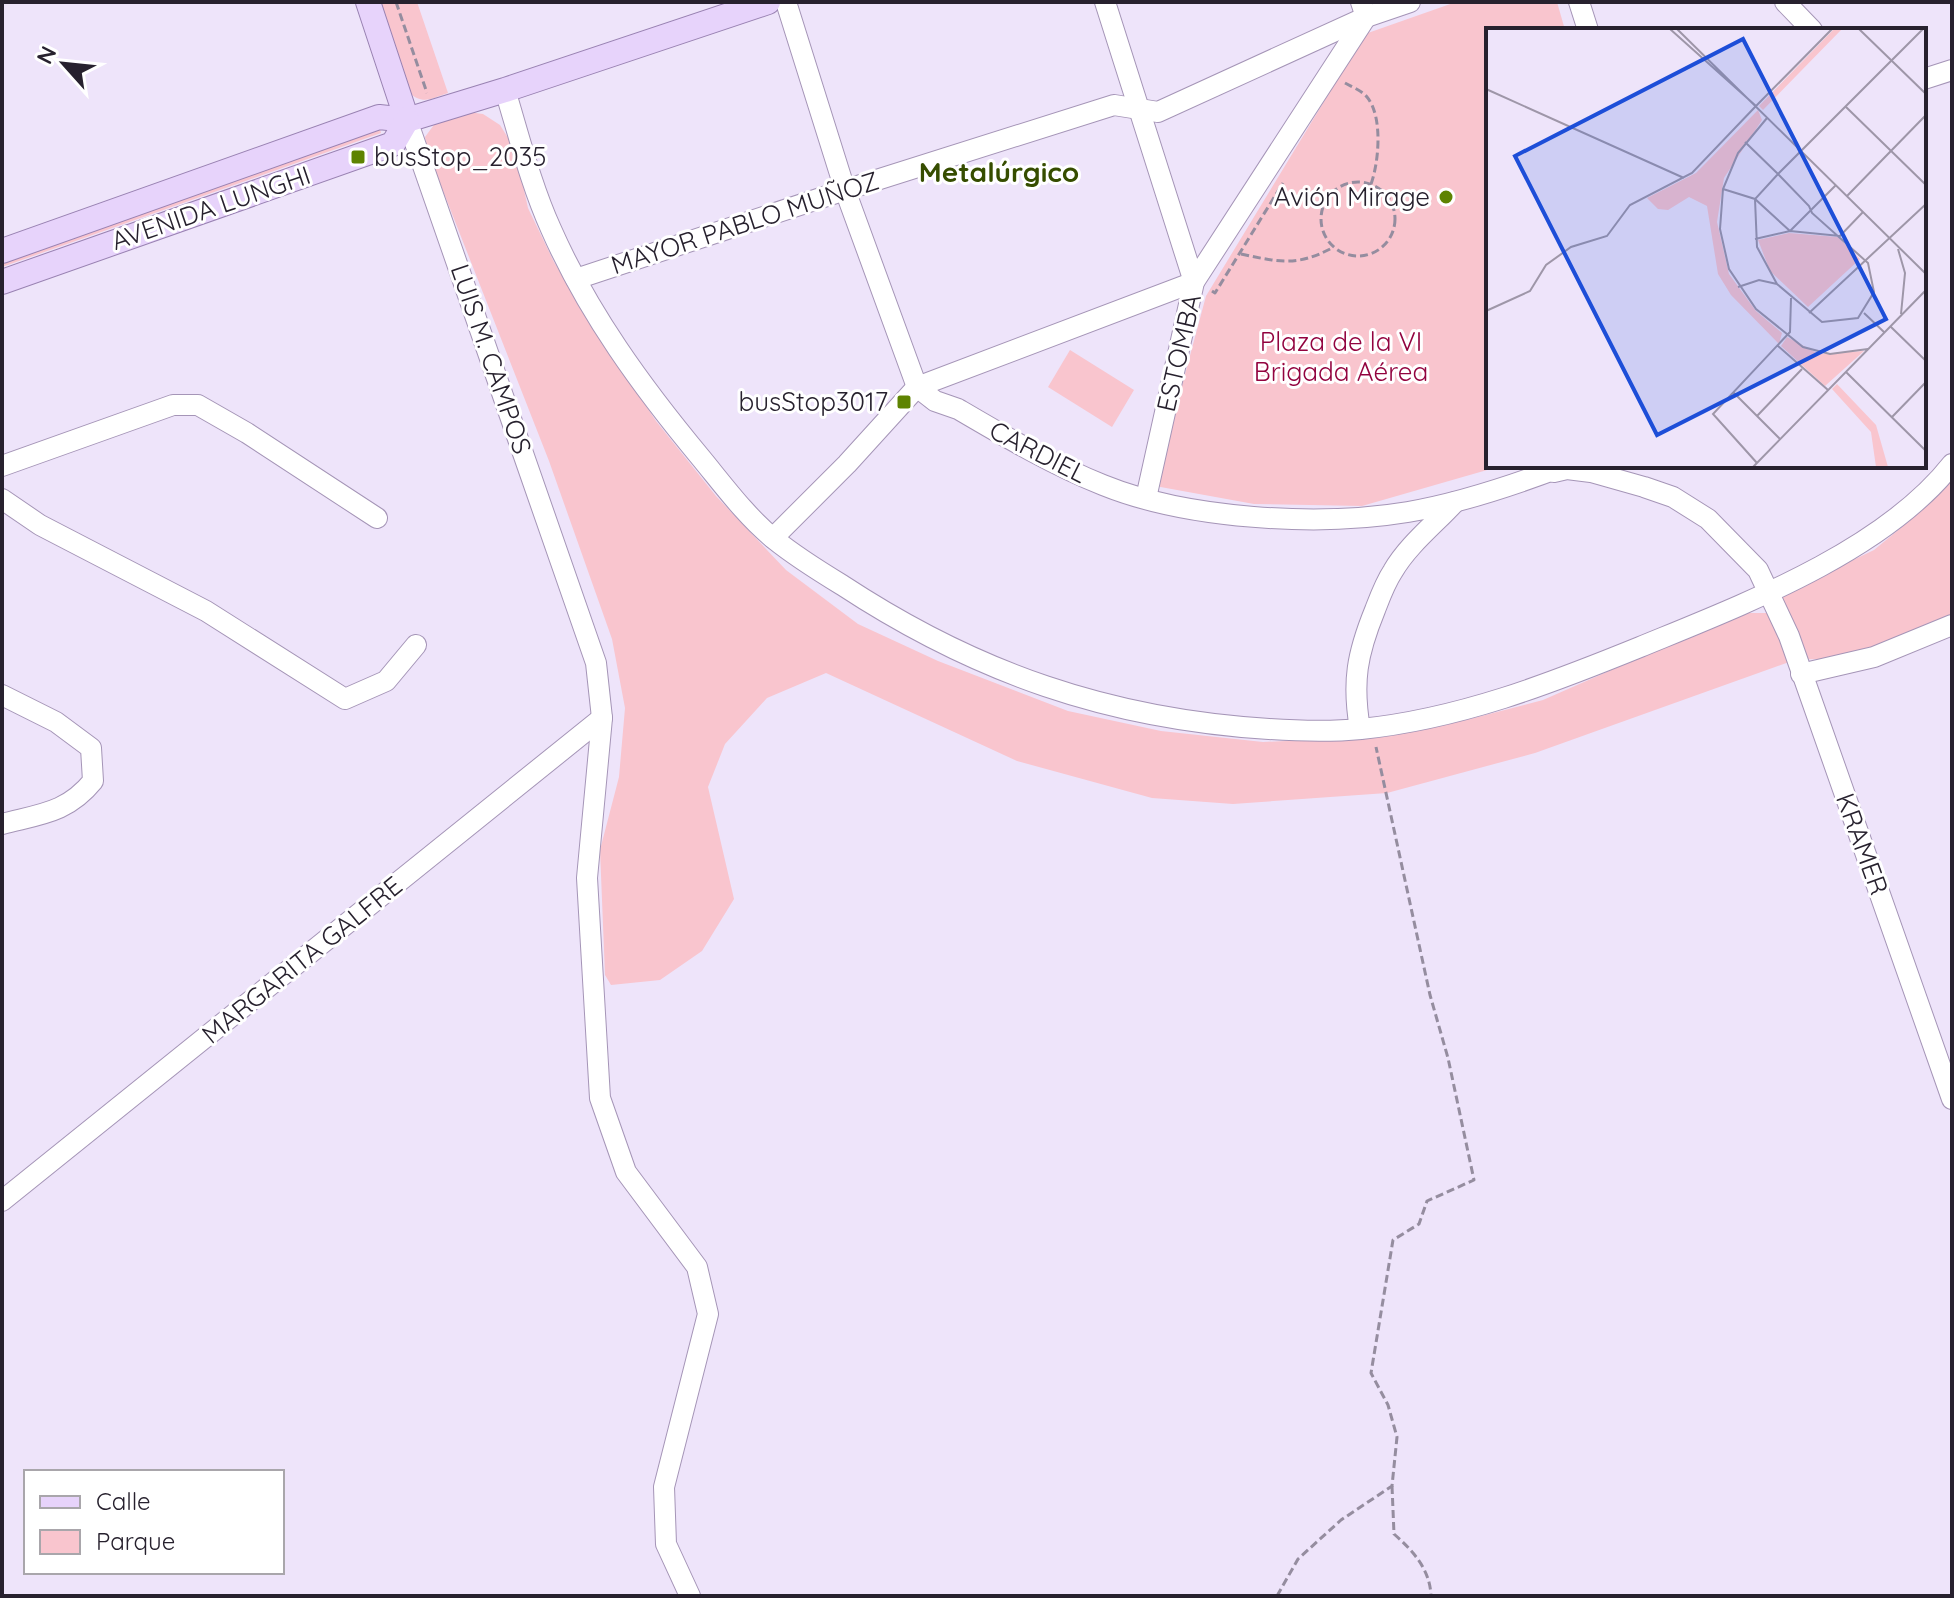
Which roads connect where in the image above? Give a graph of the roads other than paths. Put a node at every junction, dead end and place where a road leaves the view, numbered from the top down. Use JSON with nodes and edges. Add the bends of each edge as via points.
{"nodes":[{"id":1,"x":368,"y":2,"type":"edge"},
{"id":2,"x":768,"y":2,"type":"edge"},
{"id":3,"x":786,"y":2,"type":"edge"},
{"id":4,"x":1105,"y":2,"type":"edge"},
{"id":5,"x":1410,"y":2,"type":"edge"},
{"id":6,"x":1579,"y":2,"type":"edge"},
{"id":7,"x":1785,"y":2,"type":"edge"},
{"id":8,"x":1364,"y":10,"type":"edge"},
{"id":9,"x":1587,"y":28,"type":"edge"},
{"id":10,"x":1810,"y":28,"type":"edge"},
{"id":11,"x":1952,"y":70,"type":"edge"},
{"id":12,"x":1926,"y":78,"type":"edge"},
{"id":13,"x":505,"y":90,"type":"junction"},
{"id":14,"x":1137,"y":109,"type":"junction"},
{"id":15,"x":407,"y":120,"type":"junction"},
{"id":16,"x":845,"y":190,"type":"junction"},
{"id":17,"x":2,"y":251,"type":"edge"},
{"id":18,"x":576,"y":279,"type":"junction"},
{"id":19,"x":2,"y":282,"type":"edge"},
{"id":20,"x":1194,"y":282,"type":"junction"},
{"id":21,"x":917,"y":387,"type":"junction"},
{"id":22,"x":1952,"y":464,"type":"edge"},
{"id":23,"x":2,"y":466,"type":"edge"},
{"id":24,"x":1558,"y":468,"type":"edge"},
{"id":25,"x":1533,"y":477,"type":"junction"},
{"id":26,"x":1146,"y":498,"type":"junction"},
{"id":27,"x":2,"y":499,"type":"edge"},
{"id":28,"x":1455,"y":502,"type":"junction"},
{"id":29,"x":377,"y":518,"type":"dead end"},
{"id":30,"x":773,"y":538,"type":"junction"},
{"id":31,"x":1768,"y":592,"type":"junction"},
{"id":32,"x":1952,"y":625,"type":"edge"},
{"id":33,"x":416,"y":645,"type":"dead end"},
{"id":34,"x":1801,"y":674,"type":"junction"},
{"id":35,"x":2,"y":695,"type":"edge"},
{"id":36,"x":602,"y":718,"type":"junction"},
{"id":37,"x":1366,"y":728,"type":"junction"},
{"id":38,"x":2,"y":824,"type":"edge"},
{"id":39,"x":1944,"y":1051,"type":"edge"},
{"id":40,"x":1952,"y":1099,"type":"edge"},
{"id":41,"x":2,"y":1201,"type":"edge"},
{"id":42,"x":690,"y":1596,"type":"edge"}],
"edges":[{"from":1,"to":15,"type":"main road","name":"LUIS M. CAMPOS"},
{"from":2,"to":13,"type":"main road","name":"AVENIDA LUNGHI"},
{"from":3,"to":16,"type":"street"},
{"from":4,"to":14,"type":"street"},
{"from":5,"to":8,"type":"street","name":"MAYOR PABLO MUÑOZ"},
{"from":6,"to":9,"type":"street"},
{"from":7,"to":10,"type":"street"},
{"from":8,"to":14,"type":"street","name":"MAYOR PABLO MUÑOZ","via":[[1158,112]]},
{"from":8,"to":20,"type":"street","name":"ESTOMBA"},
{"from":11,"to":12,"type":"street"},
{"from":13,"to":15,"type":"main road","name":"AVENIDA LUNGHI"},
{"from":13,"to":18,"type":"street","via":[[550,227]]},
{"from":14,"to":16,"type":"street","name":"MAYOR PABLO MUÑOZ","via":[[1114,105]]},
{"from":14,"to":20,"type":"street"},
{"from":15,"to":17,"type":"main road","name":"AVENIDA LUNGHI","via":[[379,117]]},
{"from":15,"to":19,"type":"main road","name":"AVENIDA LUNGHI","via":[[393,144]]},
{"from":15,"to":36,"type":"street","name":"LUIS M. CAMPOS","via":[[596,663]]},
{"from":16,"to":18,"type":"street","name":"MAYOR PABLO MUÑOZ"},
{"from":16,"to":21,"type":"street"},
{"from":18,"to":30,"type":"street","via":[[619,353],[660,408]]},
{"from":20,"to":21,"type":"street"},
{"from":20,"to":26,"type":"street","name":"ESTOMBA"},
{"from":21,"to":26,"type":"street","name":"CARDIEL","via":[[1090,479]]},
{"from":21,"to":30,"type":"street"},
{"from":22,"to":31,"type":"street","via":[[1875,536]]},
{"from":23,"to":29,"type":"street","via":[[173,405],[198,405]]},
{"from":24,"to":25,"type":"street","name":"CARDIEL"},
{"from":25,"to":28,"type":"street","name":"CARDIEL"},
{"from":25,"to":31,"type":"street","name":"KRAMER","via":[[1567,469],[1591,472],[1673,497],[1708,519],[1758,570]]},
{"from":26,"to":28,"type":"street","name":"CARDIEL","via":[[1257,517],[1307,518],[1378,516]]},
{"from":27,"to":33,"type":"street","via":[[40,525],[206,611],[345,699],[386,681]]},
{"from":28,"to":37,"type":"street","via":[[1393,570],[1362,642],[1355,696]]},
{"from":30,"to":37,"type":"street","via":[[895,620],[987,665],[1061,692],[1181,721],[1295,731]]},
{"from":31,"to":34,"type":"street","name":"KRAMER"},
{"from":31,"to":37,"type":"street","via":[[1534,690],[1457,713]]},
{"from":32,"to":34,"type":"street","via":[[1874,657]]},
{"from":34,"to":39,"type":"street","name":"KRAMER"},
{"from":35,"to":38,"type":"street","via":[[56,722],[91,748],[93,781],[63,808]]},
{"from":36,"to":41,"type":"street","name":"MARGARITA GALFRE"},
{"from":36,"to":42,"type":"street","name":"LUIS M. CAMPOS","via":[[587,878],[600,1098],[626,1172],[697,1267],[708,1314],[664,1487],[666,1544]]},
{"from":39,"to":40,"type":"street","name":"KRAMER"}]}
